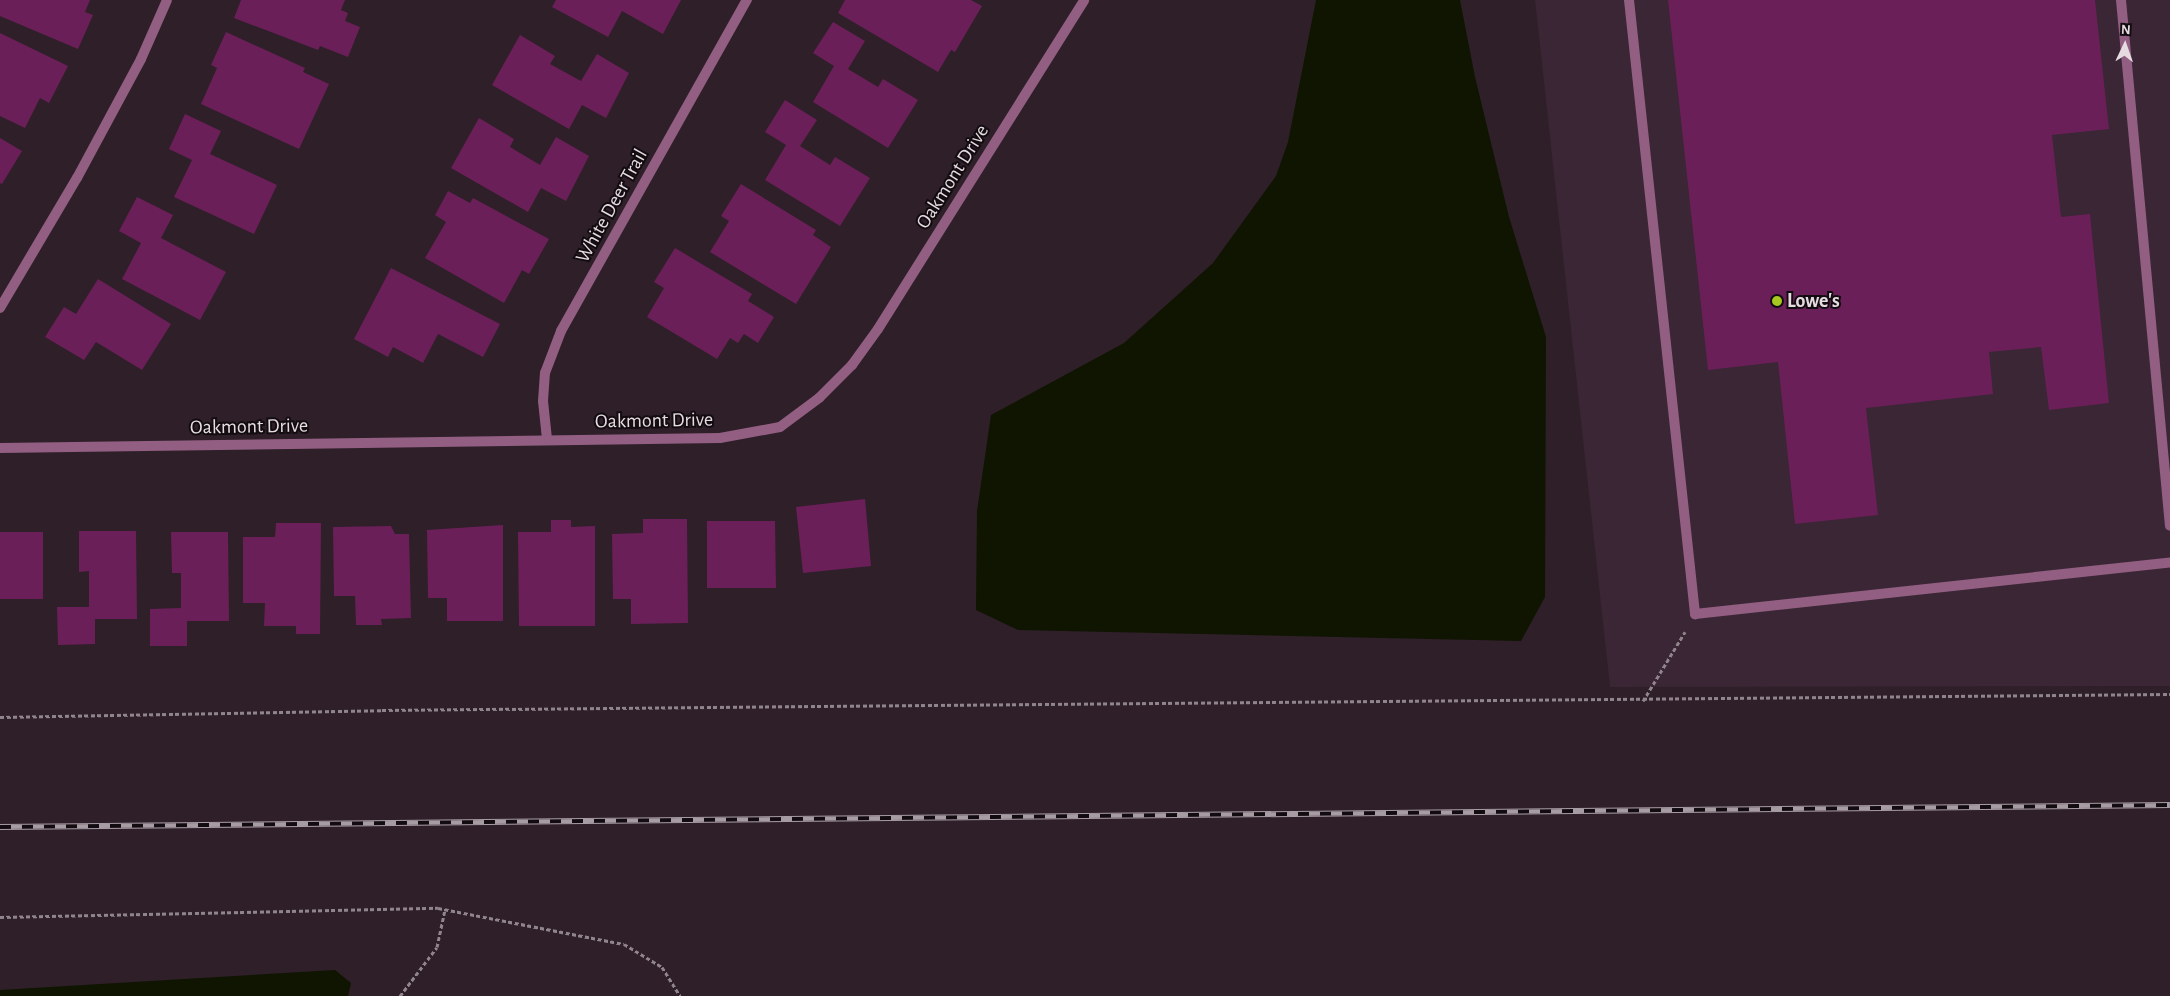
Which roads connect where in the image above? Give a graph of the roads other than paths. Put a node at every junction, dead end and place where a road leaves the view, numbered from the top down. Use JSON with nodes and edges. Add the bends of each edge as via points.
{"nodes":[{"id":1,"x":167,"y":0,"type":"edge"},
{"id":2,"x":747,"y":0,"type":"edge"},
{"id":3,"x":1084,"y":0,"type":"edge"},
{"id":4,"x":1629,"y":0,"type":"edge"},
{"id":5,"x":2121,"y":0,"type":"edge"},
{"id":6,"x":0,"y":308,"type":"edge"},
{"id":7,"x":547,"y":439,"type":"junction"},
{"id":8,"x":0,"y":448,"type":"edge"},
{"id":9,"x":2170,"y":526,"type":"edge"},
{"id":10,"x":2170,"y":562,"type":"edge"}],
"edges":[{"from":1,"to":6,"type":"street","via":[[141,59],[100,135]]},
{"from":2,"to":7,"type":"street","name":"White Deer Trail","via":[[561,331],[545,373],[543,401]]},
{"from":3,"to":7,"type":"street","name":"Oakmont Drive","via":[[878,329],[852,365],[819,398],[780,427],[720,438]]},
{"from":4,"to":10,"type":"street","via":[[1696,614]]},
{"from":5,"to":9,"type":"street"},
{"from":7,"to":8,"type":"street","name":"Oakmont Drive"}]}
